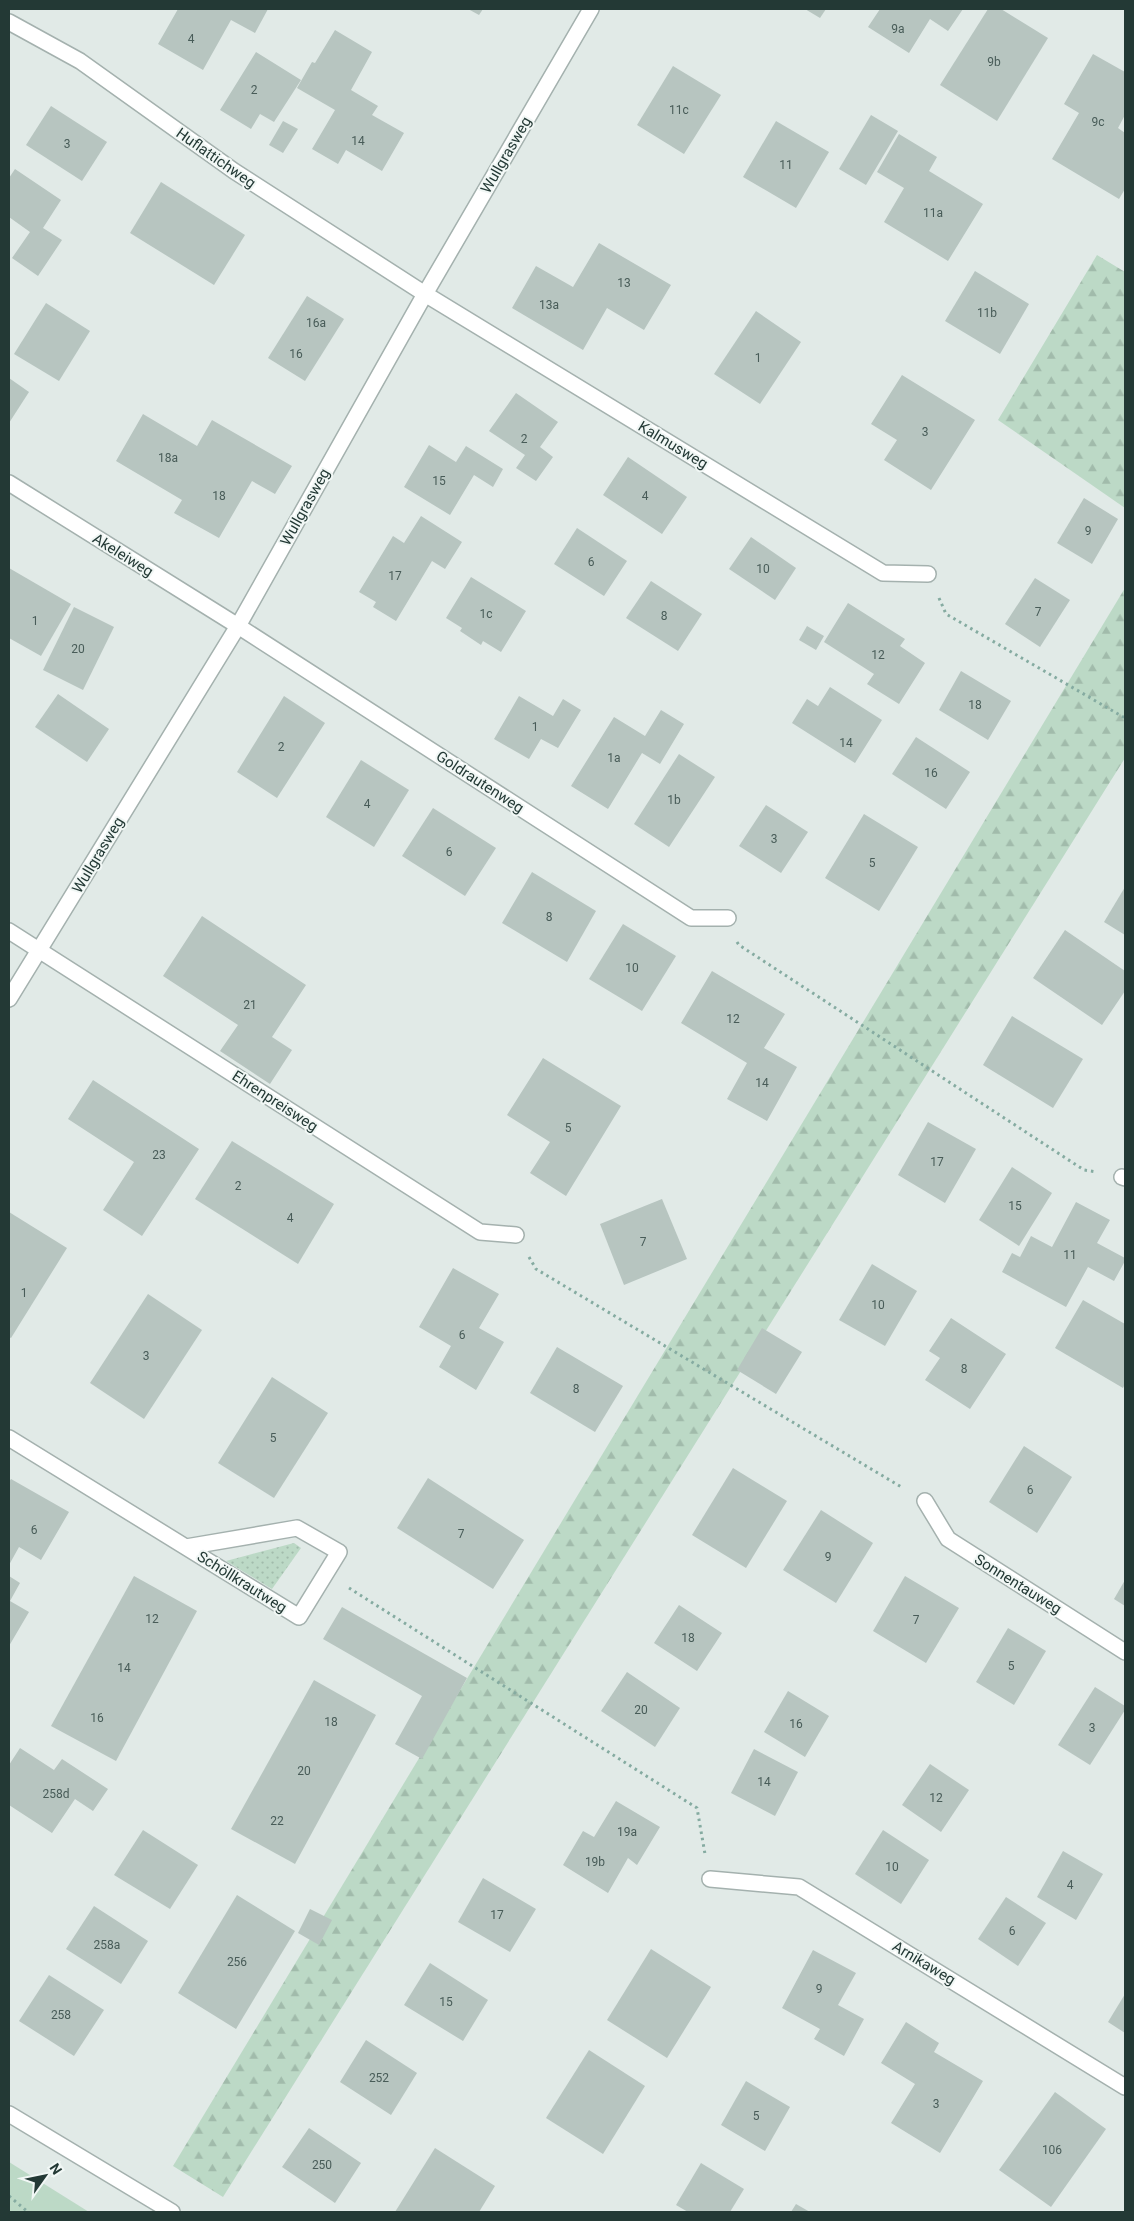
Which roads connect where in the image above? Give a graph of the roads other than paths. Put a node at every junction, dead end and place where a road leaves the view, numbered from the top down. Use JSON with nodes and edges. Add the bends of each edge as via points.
{"nodes":[{"id":1,"x":591,"y":9,"type":"edge"},
{"id":2,"x":9,"y":22,"type":"edge"},
{"id":3,"x":425,"y":294,"type":"junction"},
{"id":4,"x":9,"y":483,"type":"edge"},
{"id":5,"x":928,"y":574,"type":"road end"},
{"id":6,"x":238,"y":626,"type":"junction"},
{"id":7,"x":728,"y":918,"type":"road end"},
{"id":8,"x":9,"y":931,"type":"edge"},
{"id":9,"x":41,"y":950,"type":"junction"},
{"id":10,"x":9,"y":999,"type":"edge"},
{"id":11,"x":516,"y":1235,"type":"road end"},
{"id":12,"x":9,"y":1438,"type":"edge"},
{"id":13,"x":925,"y":1501,"type":"road end"},
{"id":14,"x":186,"y":1547,"type":"junction"},
{"id":15,"x":1125,"y":1652,"type":"edge"},
{"id":16,"x":710,"y":1879,"type":"road end"},
{"id":17,"x":1125,"y":2087,"type":"edge"},
{"id":18,"x":9,"y":2114,"type":"edge"},
{"id":19,"x":172,"y":2212,"type":"edge"}],
"edges":[{"from":1,"to":3,"type":"street","name":"Wullgrasweg"},
{"from":2,"to":3,"type":"street","name":"Huflattichweg","via":[[80,61],[234,172]]},
{"from":3,"to":5,"type":"street","name":"Kalmusweg","via":[[883,573]]},
{"from":3,"to":6,"type":"street","name":"Wullgrasweg"},
{"from":4,"to":6,"type":"street","name":"Akeleiweg"},
{"from":6,"to":7,"type":"street","name":"Goldrautenweg","via":[[691,918]]},
{"from":6,"to":9,"type":"street","name":"Wullgrasweg"},
{"from":8,"to":9,"type":"street","name":"Ehrenpreisweg"},
{"from":9,"to":10,"type":"street","name":"Wullgrasweg"},
{"from":9,"to":11,"type":"street","name":"Ehrenpreisweg","via":[[480,1232]]},
{"from":12,"to":14,"type":"street","name":"Schöllkrautweg"},
{"from":13,"to":15,"type":"street","name":"Sonnentauweg","via":[[948,1539]]},
{"from":14,"to":14,"type":"street","name":"Schöllkrautweg","via":[[298,1617],[339,1552],[297,1528]]},
{"from":16,"to":17,"type":"street","name":"Arnikaweg","via":[[799,1887]]},
{"from":18,"to":19,"type":"street"}]}
